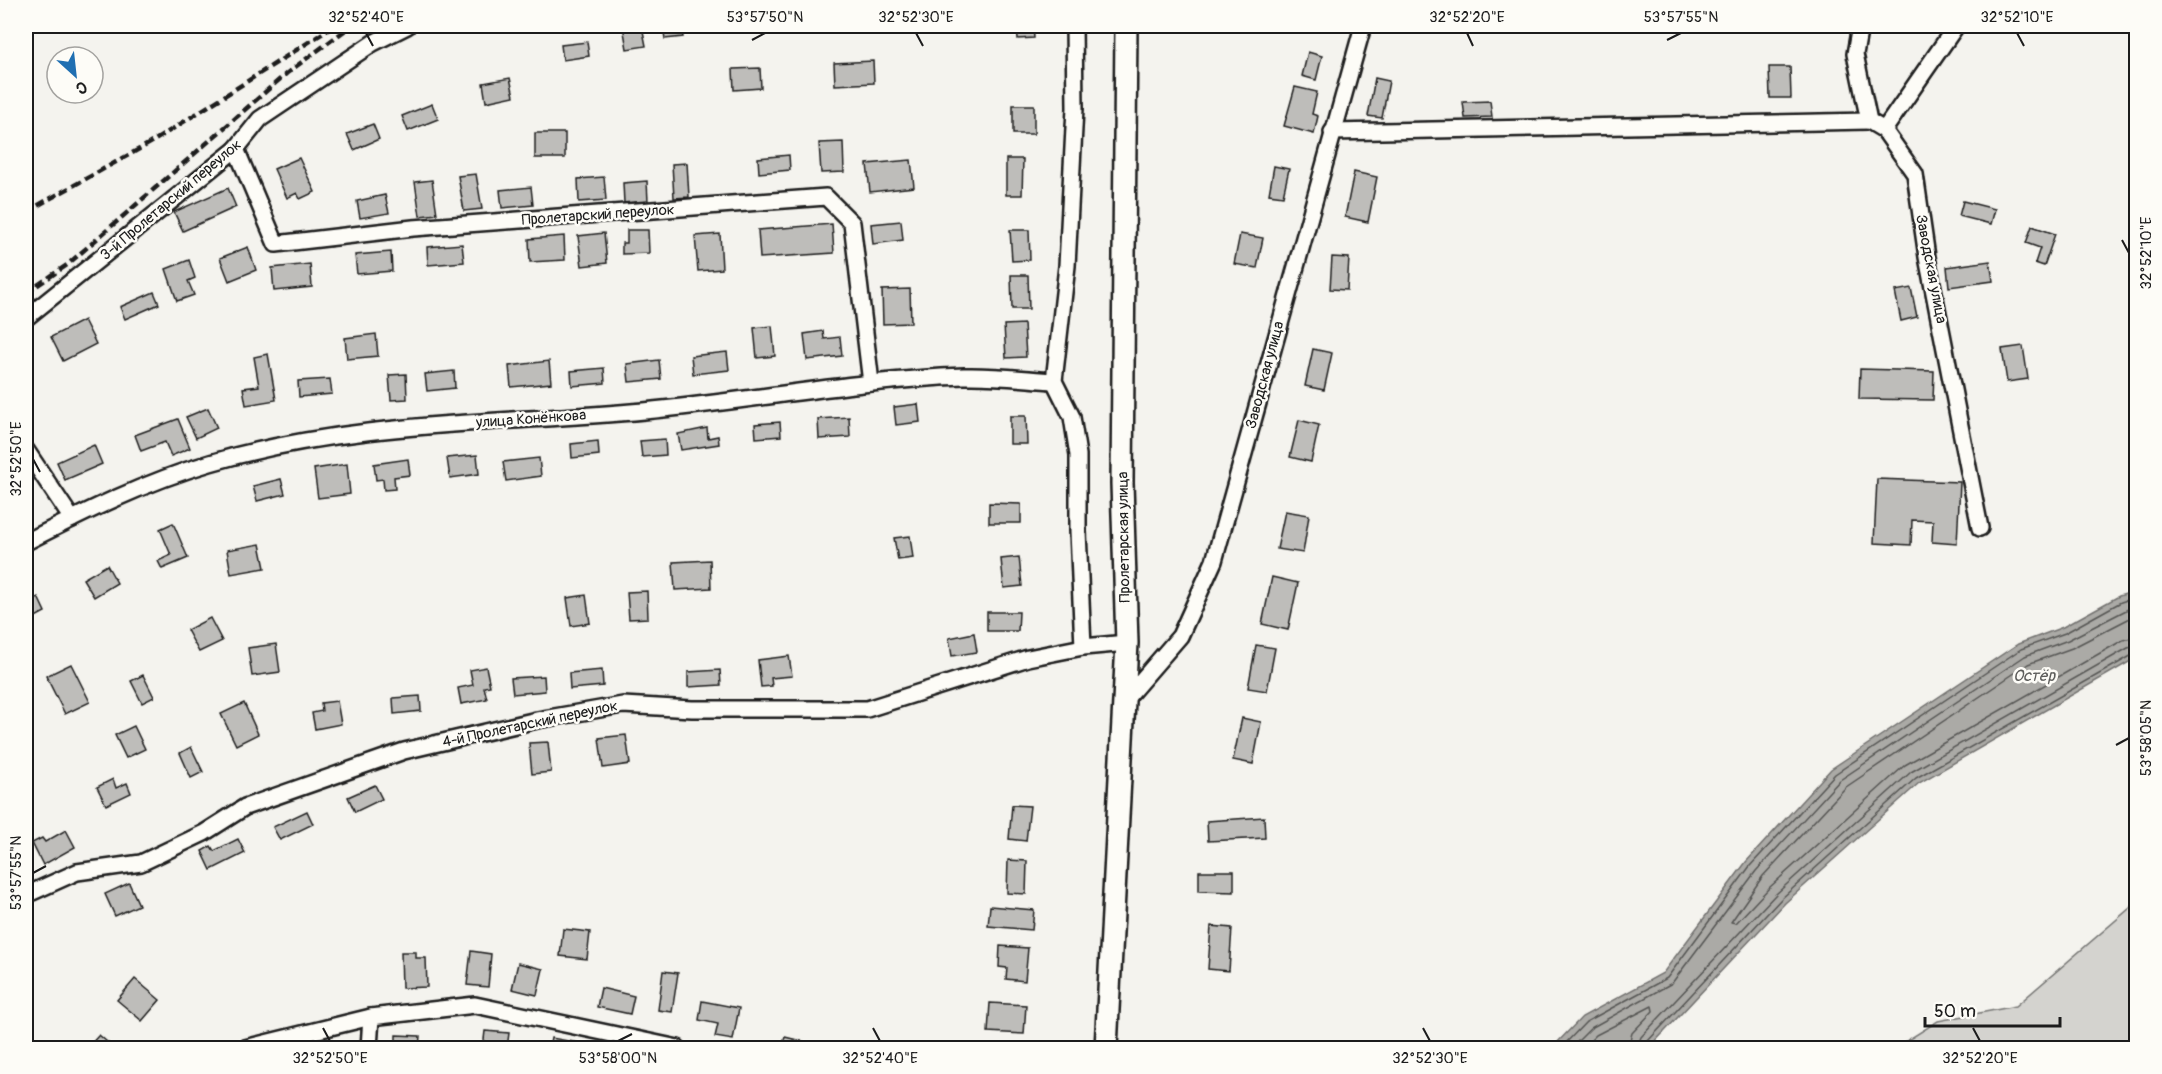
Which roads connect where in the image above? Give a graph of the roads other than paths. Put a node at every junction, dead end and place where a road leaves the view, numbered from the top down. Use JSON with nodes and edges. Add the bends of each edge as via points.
{"nodes":[{"id":1,"x":407,"y":26,"type":"edge"},
{"id":2,"x":1074,"y":26,"type":"edge"},
{"id":3,"x":1126,"y":26,"type":"edge"},
{"id":4,"x":1364,"y":26,"type":"edge"},
{"id":5,"x":1860,"y":26,"type":"edge"},
{"id":6,"x":1956,"y":26,"type":"edge"},
{"id":7,"x":1869,"y":121,"type":"junction"},
{"id":8,"x":1884,"y":130,"type":"junction"},
{"id":9,"x":1332,"y":132,"type":"junction"},
{"id":10,"x":236,"y":149,"type":"junction"},
{"id":11,"x":26,"y":318,"type":"edge"},
{"id":12,"x":1054,"y":381,"type":"junction"},
{"id":13,"x":872,"y":383,"type":"junction"},
{"id":14,"x":26,"y":450,"type":"edge"},
{"id":15,"x":72,"y":519,"type":"junction"},
{"id":16,"x":1980,"y":528,"type":"dead end"},
{"id":17,"x":26,"y":542,"type":"edge"},
{"id":18,"x":1126,"y":643,"type":"junction"},
{"id":19,"x":1083,"y":647,"type":"junction"},
{"id":20,"x":1122,"y":703,"type":"junction"},
{"id":21,"x":26,"y":895,"type":"edge"},
{"id":22,"x":371,"y":1017,"type":"junction"},
{"id":23,"x":245,"y":1048,"type":"edge"},
{"id":24,"x":369,"y":1048,"type":"edge"},
{"id":25,"x":673,"y":1048,"type":"edge"},
{"id":26,"x":1106,"y":1048,"type":"edge"}],
"edges":[{"from":1,"to":10,"type":"street","name":"3-й Пролетарский переулок","via":[[373,43],[260,119]]},
{"from":2,"to":12,"type":"street","via":[[1075,108],[1067,266]]},
{"from":3,"to":18,"type":"main road","name":"Пролетарская улица","via":[[1122,483]]},
{"from":4,"to":9,"type":"street","name":"Заводская улица"},
{"from":5,"to":7,"type":"street","via":[[1855,54]]},
{"from":6,"to":8,"type":"street"},
{"from":7,"to":8,"type":"street","name":"Заводская улица"},
{"from":7,"to":9,"type":"street"},
{"from":8,"to":16,"type":"street","name":"Заводская улица","via":[[1915,174],[1927,258]]},
{"from":9,"to":20,"type":"street","name":"Заводская улица","via":[[1214,561],[1180,636]]},
{"from":10,"to":11,"type":"street","name":"3-й Пролетарский переулок"},
{"from":10,"to":13,"type":"street","name":"Пролетарский переулок","via":[[276,244],[413,228],[826,197],[852,223]]},
{"from":12,"to":13,"type":"street","name":"улица Конёнкова","via":[[967,376]]},
{"from":12,"to":19,"type":"street","via":[[1072,417],[1078,455]]},
{"from":13,"to":15,"type":"street","name":"улица Конёнкова","via":[[645,411],[318,438],[209,463],[108,501]]},
{"from":14,"to":15,"type":"street"},
{"from":15,"to":17,"type":"street","name":"улица Конёнкова"},
{"from":18,"to":19,"type":"street","name":"4-й Пролетарский переулок"},
{"from":18,"to":20,"type":"main road","name":"Пролетарская улица"},
{"from":19,"to":21,"type":"street","name":"4-й Пролетарский переулок","via":[[1028,658],[867,709],[623,705],[537,720],[415,749],[245,807],[204,833],[141,863],[77,872]]},
{"from":20,"to":26,"type":"main road","name":"Пролетарская улица"},
{"from":22,"to":23,"type":"street"},
{"from":22,"to":24,"type":"street"},
{"from":22,"to":25,"type":"street","via":[[475,1005]]}]}
